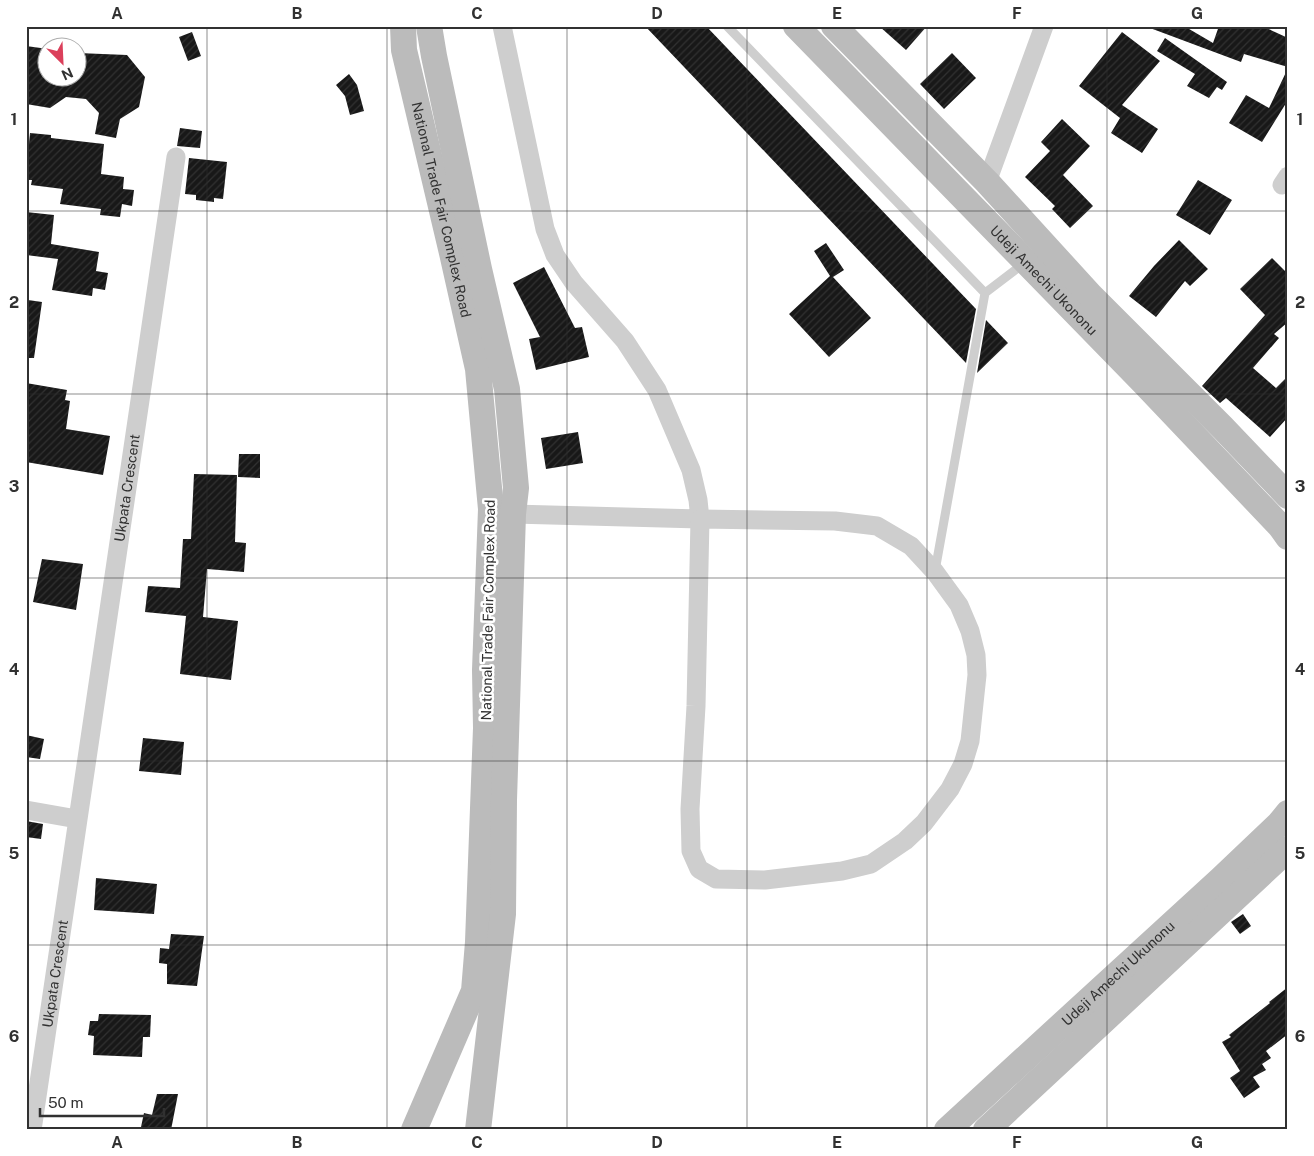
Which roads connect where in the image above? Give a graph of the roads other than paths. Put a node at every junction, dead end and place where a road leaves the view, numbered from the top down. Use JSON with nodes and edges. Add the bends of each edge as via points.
{"nodes":[{"id":1,"x":403,"y":26,"type":"edge"},
{"id":2,"x":429,"y":26,"type":"edge"},
{"id":3,"x":502,"y":26,"type":"edge"},
{"id":4,"x":727,"y":26,"type":"edge"},
{"id":5,"x":796,"y":26,"type":"edge"},
{"id":6,"x":834,"y":26,"type":"edge"},
{"id":7,"x":1044,"y":26,"type":"edge"},
{"id":8,"x":176,"y":157,"type":"dead end"},
{"id":9,"x":987,"y":182,"type":"junction"},
{"id":10,"x":1026,"y":262,"type":"junction"},
{"id":11,"x":985,"y":293,"type":"junction"},
{"id":12,"x":1082,"y":303,"type":"junction"},
{"id":13,"x":1288,"y":496,"type":"edge"},
{"id":14,"x":513,"y":514,"type":"junction"},
{"id":15,"x":700,"y":518,"type":"junction"},
{"id":16,"x":1288,"y":537,"type":"edge"},
{"id":17,"x":935,"y":572,"type":"junction"},
{"id":18,"x":26,"y":810,"type":"edge"},
{"id":19,"x":1288,"y":813,"type":"edge"},
{"id":20,"x":77,"y":819,"type":"junction"},
{"id":21,"x":1288,"y":849,"type":"edge"},
{"id":22,"x":32,"y":1130,"type":"edge"},
{"id":23,"x":414,"y":1130,"type":"edge"},
{"id":24,"x":478,"y":1130,"type":"edge"},
{"id":25,"x":947,"y":1130,"type":"edge"},
{"id":26,"x":986,"y":1130,"type":"edge"}],
"edges":[{"from":1,"to":23,"type":"main road","name":"National Trade Fair Complex Road","via":[[404,50],[478,369],[491,509],[486,728],[474,990]]},
{"from":2,"to":14,"type":"main road","name":"National Trade Fair Complex Road","via":[[507,389],[516,488]]},
{"from":3,"to":15,"type":"street","via":[[545,229],[555,255],[574,283],[625,341],[657,390],[691,470]]},
{"from":4,"to":11,"type":"lane"},
{"from":5,"to":10,"type":"main road","name":"Udeji Amechi Ukononu"},
{"from":6,"to":9,"type":"main road","name":"Udeji Amechi Ukononu"},
{"from":7,"to":9,"type":"street"},
{"from":8,"to":20,"type":"street","name":"Ukpata Crescent"},
{"from":9,"to":12,"type":"main road","name":"Udeji Amechi Ukononu"},
{"from":10,"to":11,"type":"lane"},
{"from":10,"to":12,"type":"main road","name":"Udeji Amechi Ukononu"},
{"from":11,"to":17,"type":"lane"},
{"from":12,"to":13,"type":"main road","name":"Udeji Amechi Ukononu","via":[[1223,428]]},
{"from":12,"to":16,"type":"main road","name":"Udeji Amechi Ukononu"},
{"from":14,"to":15,"type":"street"},
{"from":14,"to":24,"type":"main road","name":"National Trade Fair Complex Road","via":[[503,914]]},
{"from":15,"to":17,"type":"street","via":[[835,521],[877,526],[911,546]]},
{"from":15,"to":17,"type":"street","via":[[691,851],[699,869],[716,879],[765,880],[842,871],[870,864],[905,841],[924,823],[950,789],[970,741],[976,655],[959,605]]},
{"from":18,"to":20,"type":"street"},
{"from":19,"to":25,"type":"main road","name":"Udeji Amechi Ukunonu","via":[[1221,880]]},
{"from":20,"to":22,"type":"street","name":"Ukpata Crescent"},
{"from":21,"to":26,"type":"main road","name":"Udeji Amechi Ukunonu"}]}
